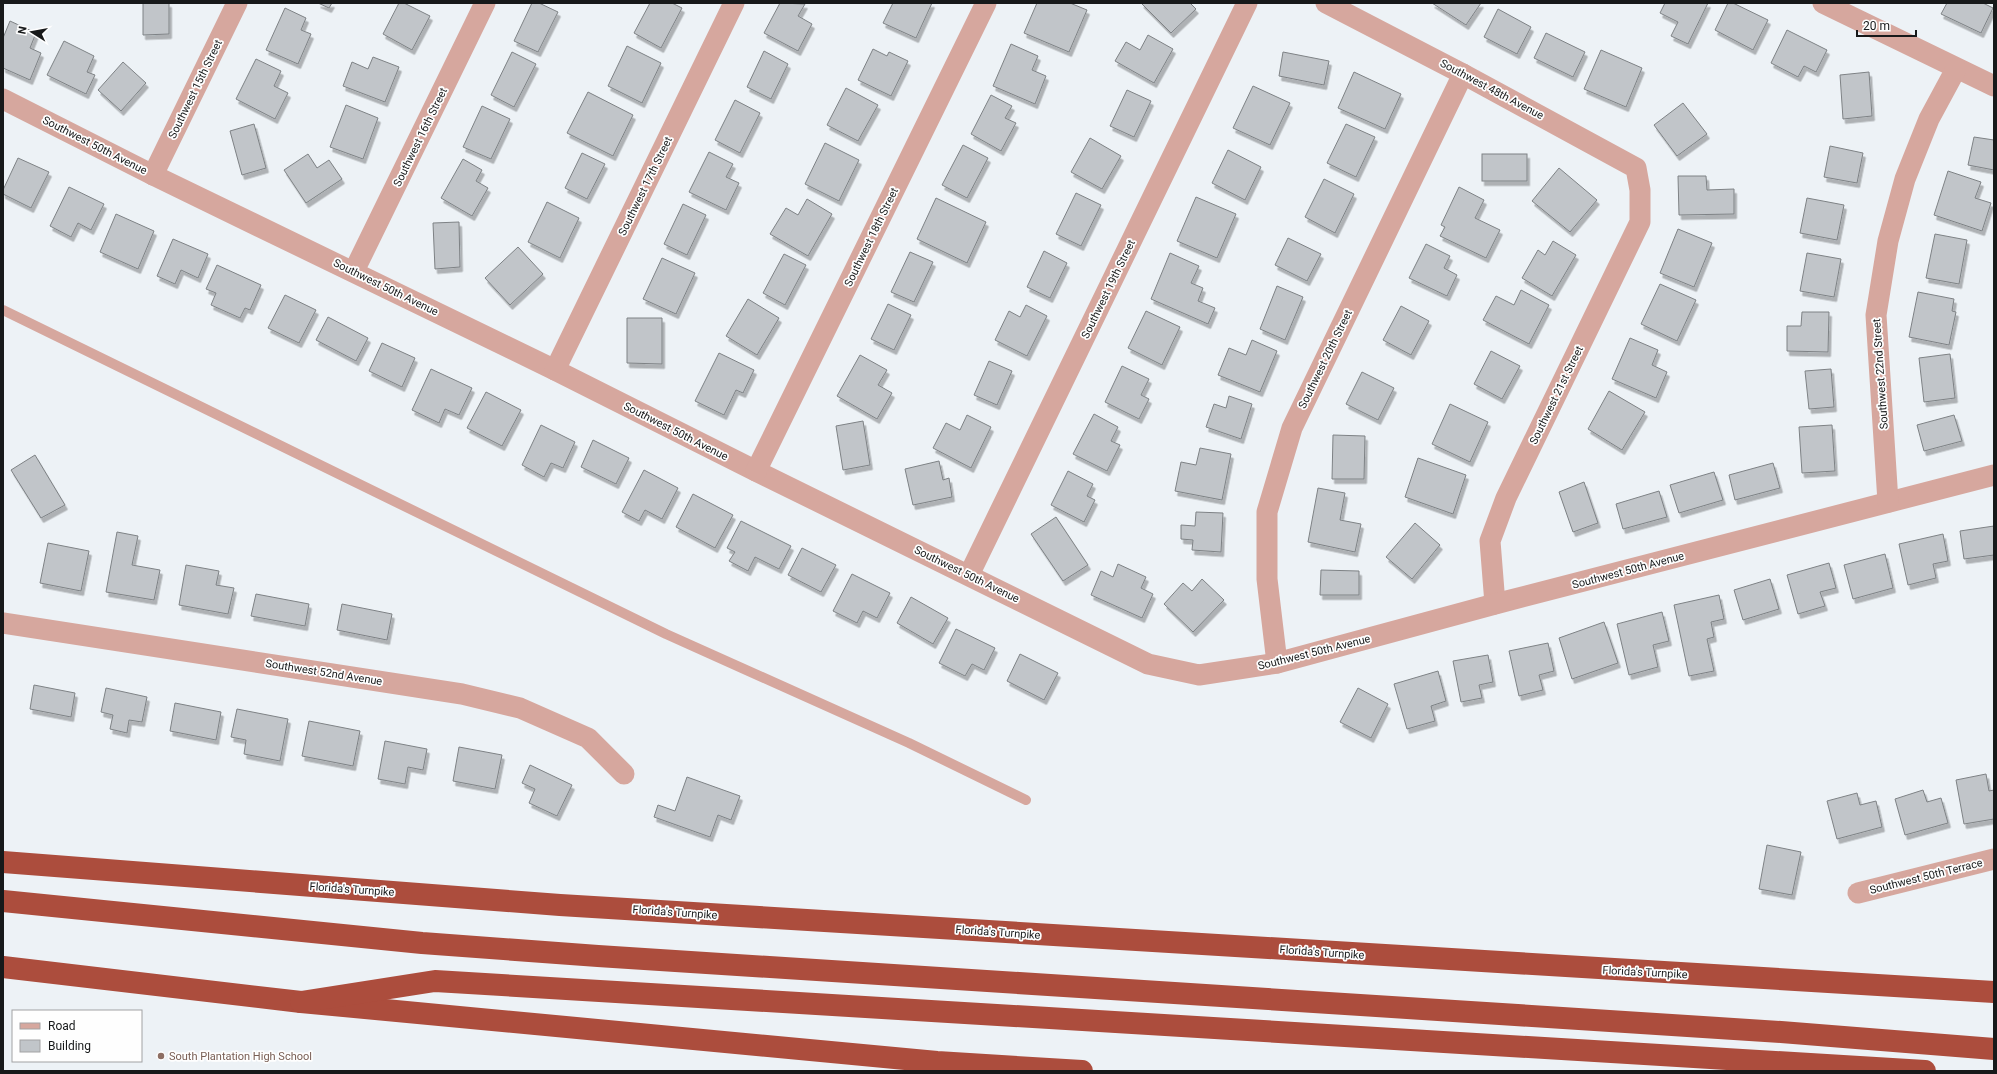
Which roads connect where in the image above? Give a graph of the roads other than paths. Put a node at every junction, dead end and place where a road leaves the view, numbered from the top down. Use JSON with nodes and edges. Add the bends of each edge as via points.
{"nodes":[{"id":1,"x":237,"y":3,"type":"edge"},
{"id":2,"x":485,"y":3,"type":"edge"},
{"id":3,"x":734,"y":3,"type":"edge"},
{"id":4,"x":986,"y":3,"type":"edge"},
{"id":5,"x":1247,"y":3,"type":"edge"},
{"id":6,"x":1326,"y":3,"type":"edge"},
{"id":7,"x":1823,"y":3,"type":"edge"},
{"id":8,"x":1956,"y":69,"type":"junction"},
{"id":9,"x":1463,"y":74,"type":"junction"},
{"id":10,"x":1994,"y":86,"type":"edge"},
{"id":11,"x":3,"y":100,"type":"edge"},
{"id":12,"x":153,"y":175,"type":"junction"},
{"id":13,"x":1640,"y":190,"type":"joint"},
{"id":14,"x":354,"y":271,"type":"junction"},
{"id":15,"x":3,"y":310,"type":"edge"},
{"id":16,"x":555,"y":370,"type":"junction"},
{"id":17,"x":756,"y":471,"type":"junction"},
{"id":18,"x":1994,"y":475,"type":"edge"},
{"id":19,"x":1888,"y":502,"type":"junction"},
{"id":20,"x":968,"y":575,"type":"junction"},
{"id":21,"x":1495,"y":604,"type":"junction"},
{"id":22,"x":3,"y":623,"type":"edge"},
{"id":23,"x":1276,"y":663,"type":"junction"},
{"id":24,"x":624,"y":774,"type":"dead end"},
{"id":25,"x":1026,"y":800,"type":"dead end"},
{"id":26,"x":1994,"y":859,"type":"edge"},
{"id":27,"x":3,"y":862,"type":"edge"},
{"id":28,"x":1858,"y":894,"type":"dead end"},
{"id":29,"x":3,"y":901,"type":"edge"},
{"id":30,"x":3,"y":967,"type":"edge"},
{"id":31,"x":1994,"y":992,"type":"edge"},
{"id":32,"x":301,"y":1002,"type":"junction"},
{"id":33,"x":1994,"y":1049,"type":"edge"},
{"id":34,"x":1082,"y":1071,"type":"edge"},
{"id":35,"x":1925,"y":1071,"type":"edge"}],
"edges":[{"from":1,"to":12,"type":"street","name":"Southwest 15th Street"},
{"from":2,"to":14,"type":"street","name":"Southwest 16th Street"},
{"from":3,"to":16,"type":"street","name":"Southwest 17th Street"},
{"from":4,"to":17,"type":"street","name":"Southwest 18th Street"},
{"from":5,"to":20,"type":"street","name":"Southwest 19th Street"},
{"from":6,"to":9,"type":"street","name":"Southwest 48th Avenue"},
{"from":7,"to":8,"type":"street"},
{"from":8,"to":10,"type":"street"},
{"from":8,"to":19,"type":"street","name":"Southwest 22nd Street","via":[[1929,119],[1905,179],[1888,241],[1876,315]]},
{"from":9,"to":13,"type":"street","name":"Southwest 48th Avenue","via":[[1636,168]]},
{"from":9,"to":23,"type":"street","name":"Southwest 20th Street","via":[[1292,428],[1267,512],[1267,579]]},
{"from":11,"to":12,"type":"street","name":"Southwest 50th Avenue"},
{"from":12,"to":14,"type":"street","name":"Southwest 50th Avenue"},
{"from":13,"to":21,"type":"street","name":"Southwest 21st Street","via":[[1640,222],[1506,498],[1490,541]]},
{"from":14,"to":16,"type":"street","name":"Southwest 50th Avenue"},
{"from":15,"to":25,"type":"lane","via":[[659,631],[910,743]]},
{"from":16,"to":17,"type":"street","name":"Southwest 50th Avenue"},
{"from":17,"to":20,"type":"street","name":"Southwest 50th Avenue"},
{"from":18,"to":19,"type":"street","name":"Southwest 50th Avenue"},
{"from":19,"to":21,"type":"street","name":"Southwest 50th Avenue"},
{"from":20,"to":23,"type":"street","name":"Southwest 50th Avenue","via":[[1148,664],[1199,675]]},
{"from":21,"to":23,"type":"street","name":"Southwest 50th Avenue"},
{"from":22,"to":24,"type":"street","name":"Southwest 52nd Avenue","via":[[462,694],[520,708],[588,738]]},
{"from":26,"to":28,"type":"street","name":"Southwest 50th Terrace"},
{"from":27,"to":31,"type":"highway","name":"Florida's Turnpike","via":[[560,905]]},
{"from":29,"to":33,"type":"highway","via":[[437,945],[1781,1032]]},
{"from":30,"to":32,"type":"highway"},
{"from":32,"to":34,"type":"highway","via":[[937,1062]]},
{"from":32,"to":35,"type":"highway","via":[[436,981]]}]}
